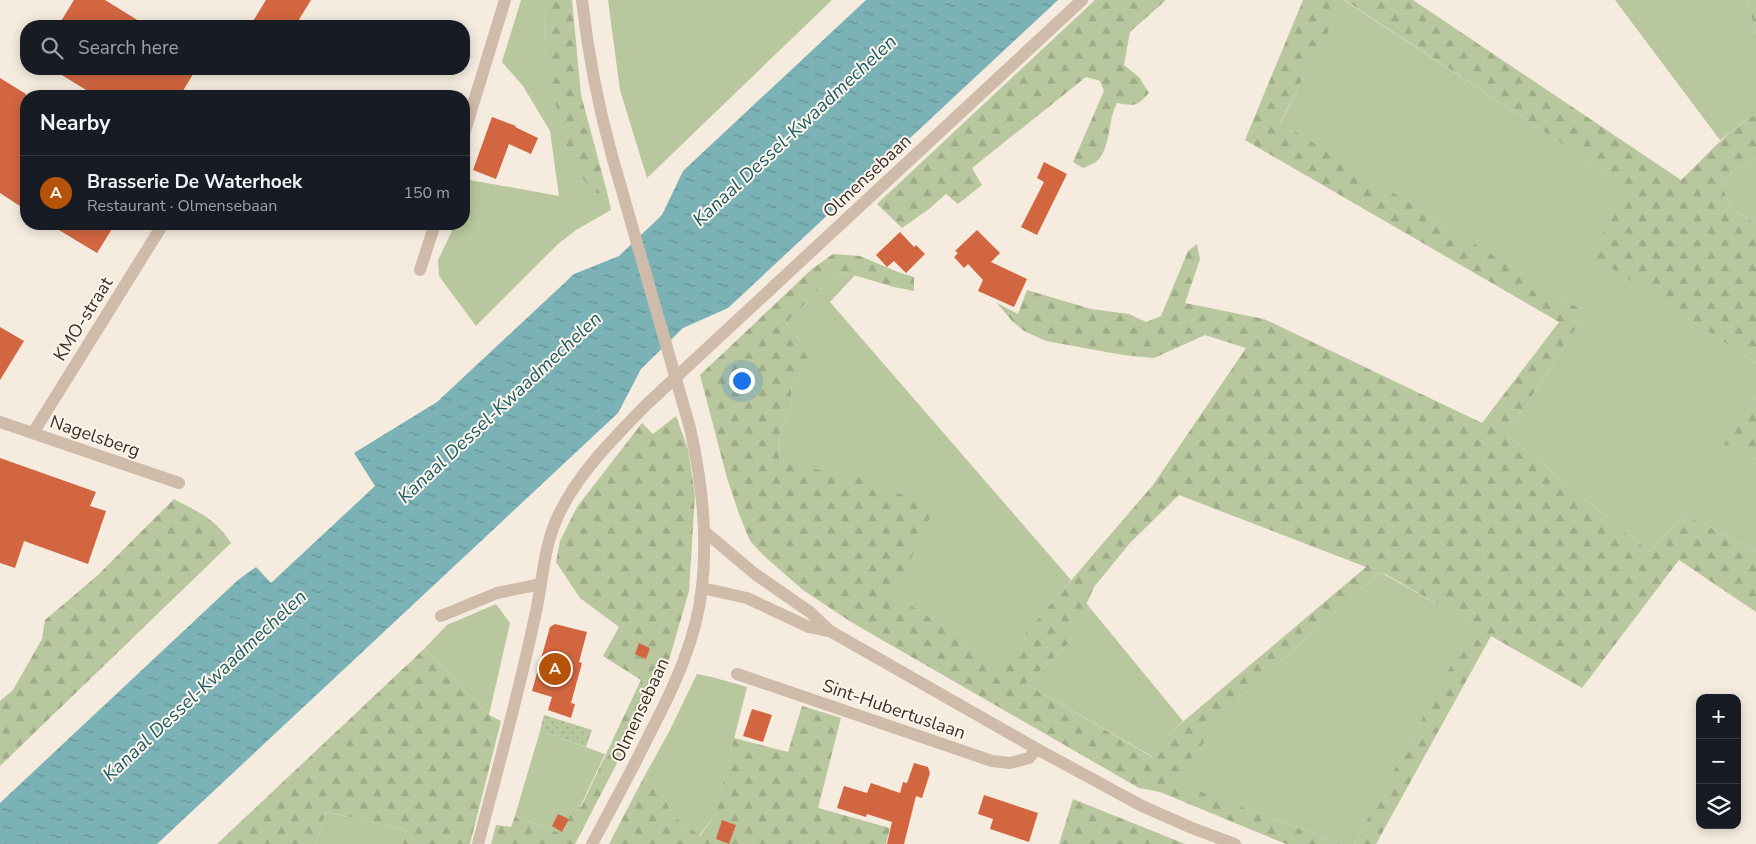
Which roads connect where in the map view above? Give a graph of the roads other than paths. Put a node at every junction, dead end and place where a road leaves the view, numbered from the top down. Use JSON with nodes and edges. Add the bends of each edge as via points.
{"nodes":[{"id":1,"x":505,"y":0,"type":"edge"},
{"id":2,"x":582,"y":0,"type":"edge"},
{"id":3,"x":1082,"y":0,"type":"edge"},
{"id":4,"x":470,"y":114,"type":"edge"},
{"id":5,"x":159,"y":230,"type":"edge"},
{"id":6,"x":433,"y":230,"type":"edge"},
{"id":7,"x":420,"y":270,"type":"dead end"},
{"id":8,"x":0,"y":422,"type":"edge"},
{"id":9,"x":33,"y":433,"type":"junction"},
{"id":10,"x":179,"y":482,"type":"dead end"},
{"id":11,"x":704,"y":531,"type":"junction"},
{"id":12,"x":541,"y":584,"type":"junction"},
{"id":13,"x":702,"y":588,"type":"junction"},
{"id":14,"x":442,"y":616,"type":"dead end"},
{"id":15,"x":830,"y":631,"type":"junction"},
{"id":16,"x":737,"y":674,"type":"dead end"},
{"id":17,"x":1037,"y":749,"type":"junction"},
{"id":18,"x":478,"y":844,"type":"edge"},
{"id":19,"x":592,"y":844,"type":"edge"},
{"id":20,"x":1235,"y":844,"type":"edge"}],
"edges":[{"from":1,"to":4,"type":"street"},
{"from":2,"to":11,"type":"street","name":"Olmensebaan","bridge":true,"via":[[602,121],[690,428],[704,510]]},
{"from":3,"to":12,"type":"street","name":"Olmensebaan","via":[[608,444],[572,490],[558,514],[548,541]]},
{"from":5,"to":9,"type":"street","name":"KMO-straat"},
{"from":6,"to":7,"type":"street"},
{"from":8,"to":9,"type":"street","name":"Nagelsberg"},
{"from":9,"to":10,"type":"street","name":"Nagelsberg"},
{"from":11,"to":13,"type":"street","name":"Olmensebaan"},
{"from":11,"to":15,"type":"street","name":"Sint-Hubertuslaan"},
{"from":12,"to":14,"type":"street","via":[[497,593]]},
{"from":12,"to":18,"type":"street","name":"Olmensebaan","via":[[527,654]]},
{"from":13,"to":15,"type":"street","name":"Sint-Hubertuslaan","via":[[747,598],[809,626]]},
{"from":13,"to":19,"type":"street","name":"Olmensebaan","via":[[690,641],[673,689]]},
{"from":15,"to":17,"type":"street","name":"Sint-Hubertuslaan"},
{"from":16,"to":17,"type":"street","name":"Sint-Hubertuslaan","via":[[992,761],[1010,763],[1029,758]]},
{"from":17,"to":20,"type":"street","name":"Sint-Hubertuslaan","via":[[1142,806]]}]}
